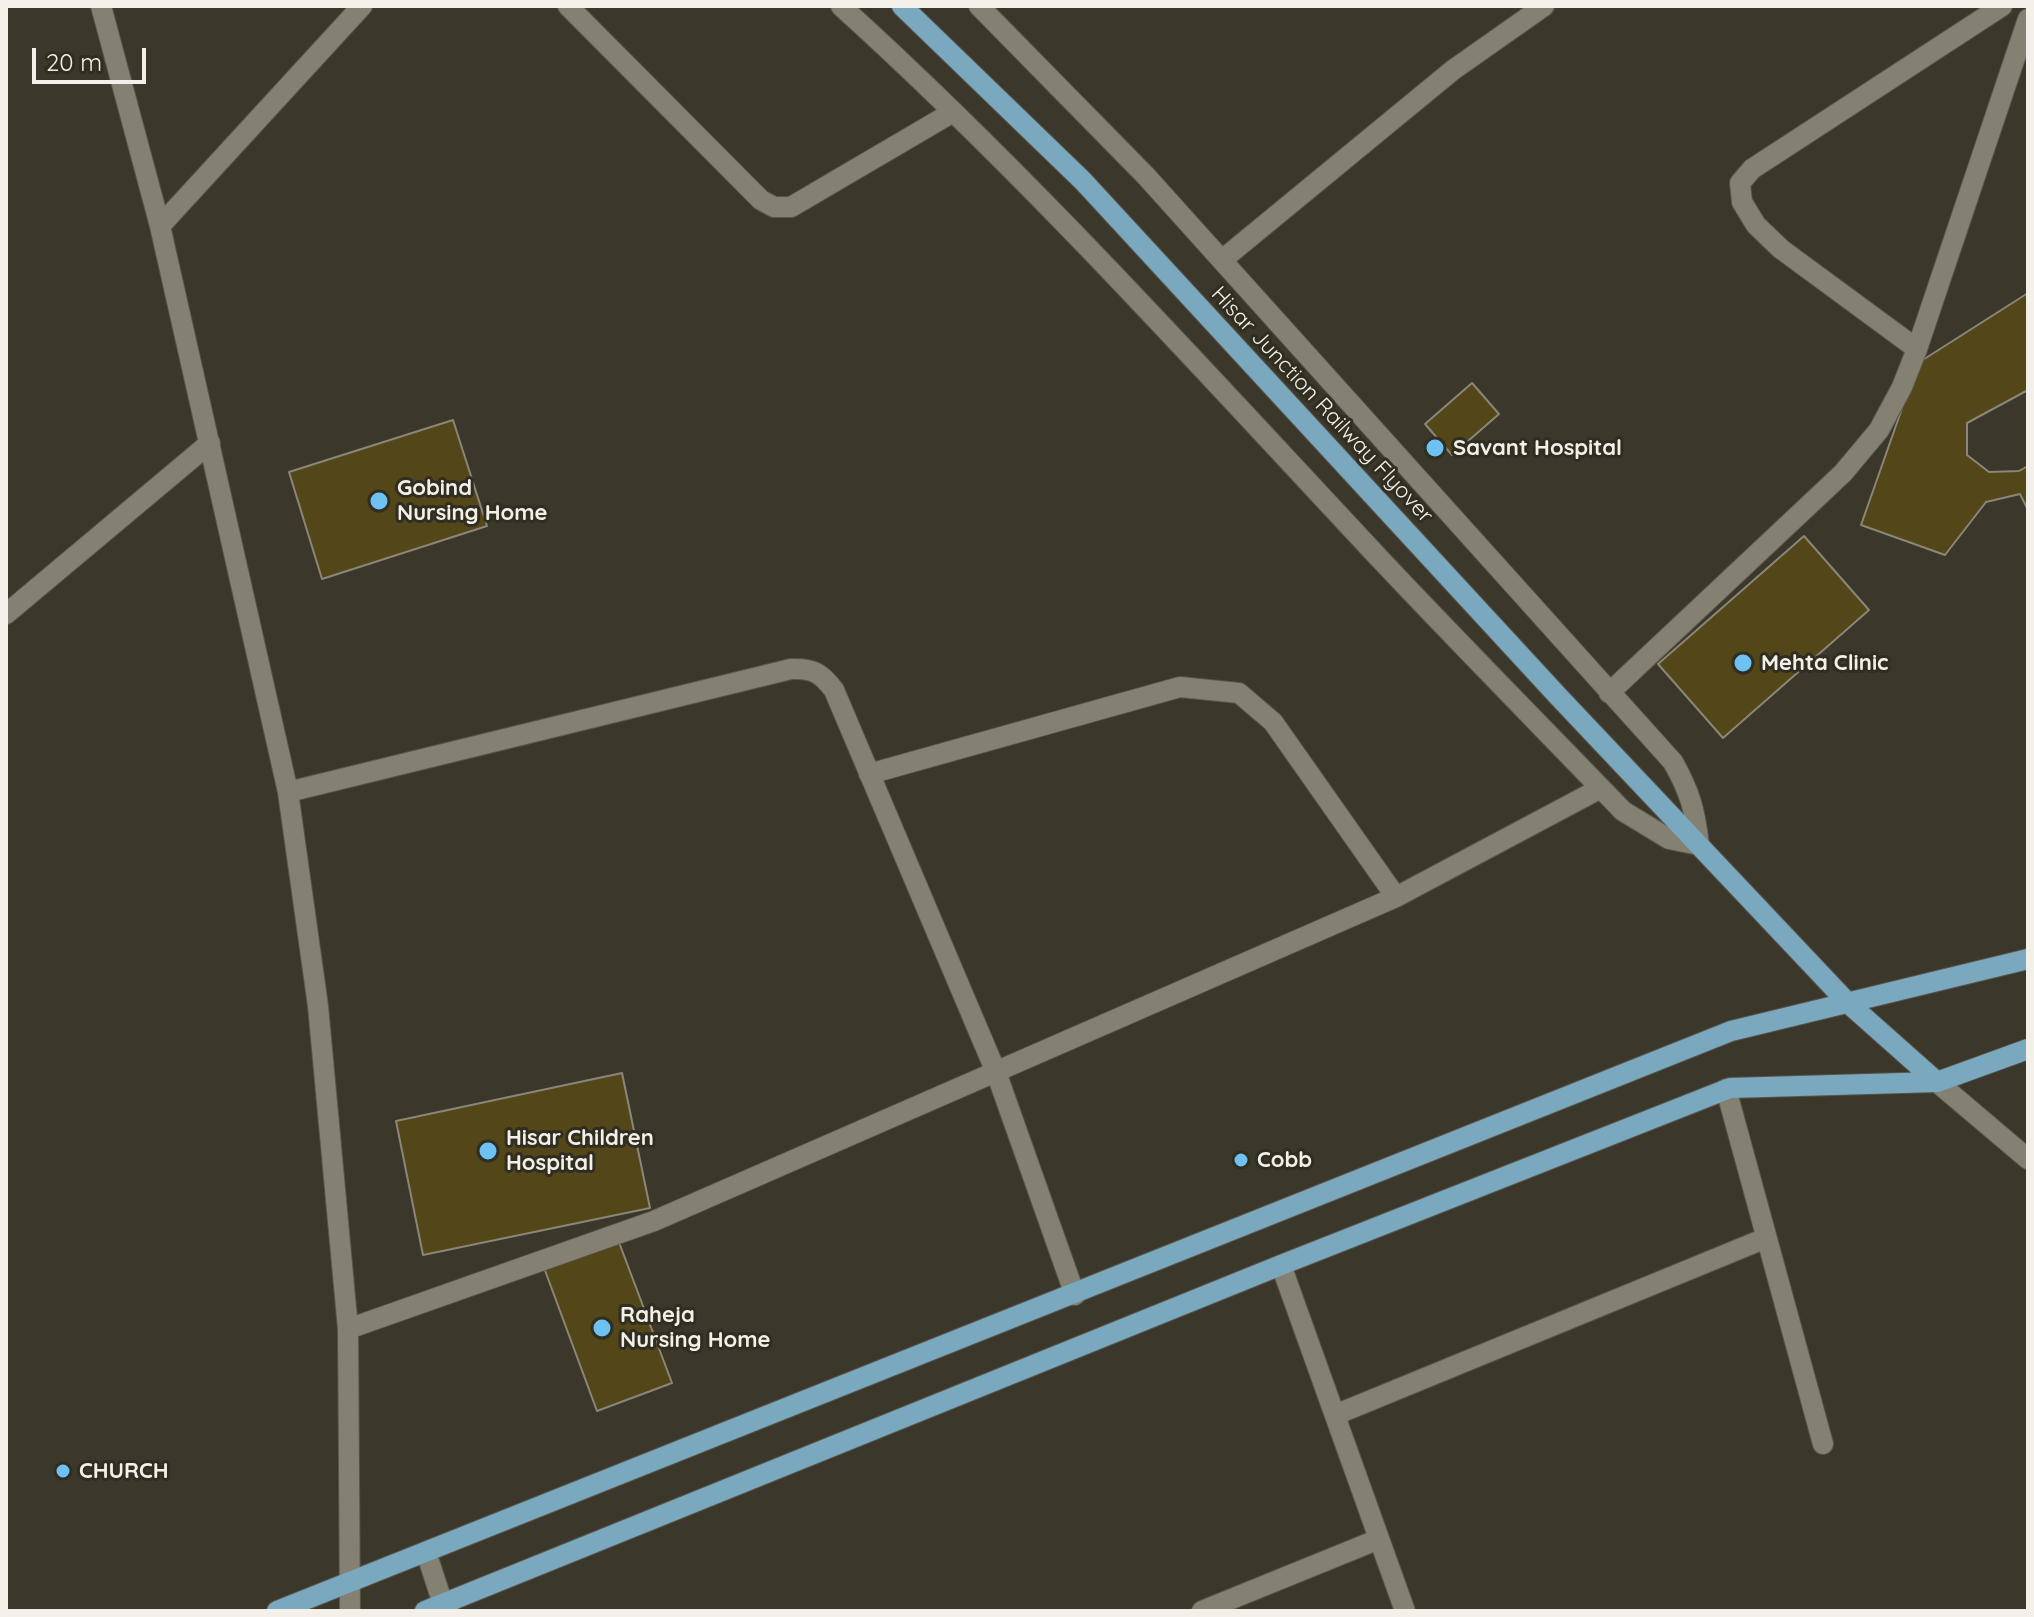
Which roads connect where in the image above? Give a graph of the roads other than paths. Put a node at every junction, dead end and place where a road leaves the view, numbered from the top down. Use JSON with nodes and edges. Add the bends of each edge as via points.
{"nodes":[{"id":1,"x":101,"y":6,"type":"edge"},
{"id":2,"x":362,"y":6,"type":"edge"},
{"id":3,"x":568,"y":6,"type":"edge"},
{"id":4,"x":841,"y":6,"type":"edge"},
{"id":5,"x":902,"y":6,"type":"edge"},
{"id":6,"x":979,"y":6,"type":"edge"},
{"id":7,"x":1544,"y":6,"type":"edge"},
{"id":8,"x":2002,"y":6,"type":"edge"},
{"id":9,"x":2028,"y":19,"type":"edge"},
{"id":10,"x":953,"y":112,"type":"junction"},
{"id":11,"x":160,"y":226,"type":"junction"},
{"id":12,"x":1222,"y":260,"type":"junction"},
{"id":13,"x":1917,"y":349,"type":"junction"},
{"id":14,"x":210,"y":443,"type":"junction"},
{"id":15,"x":6,"y":614,"type":"edge"},
{"id":16,"x":1609,"y":693,"type":"junction"},
{"id":17,"x":869,"y":774,"type":"junction"},
{"id":18,"x":1601,"y":788,"type":"junction"},
{"id":19,"x":288,"y":792,"type":"junction"},
{"id":20,"x":1699,"y":845,"type":"junction"},
{"id":21,"x":1396,"y":897,"type":"junction"},
{"id":22,"x":2028,"y":959,"type":"edge"},
{"id":23,"x":1848,"y":1003,"type":"junction"},
{"id":24,"x":2027,"y":1052,"type":"edge"},
{"id":25,"x":996,"y":1072,"type":"junction"},
{"id":26,"x":1937,"y":1082,"type":"junction"},
{"id":27,"x":1726,"y":1089,"type":"junction"},
{"id":28,"x":2028,"y":1159,"type":"edge"},
{"id":29,"x":1766,"y":1238,"type":"junction"},
{"id":30,"x":1281,"y":1265,"type":"junction"},
{"id":31,"x":1075,"y":1295,"type":"junction"},
{"id":32,"x":348,"y":1329,"type":"junction"},
{"id":33,"x":1335,"y":1415,"type":"junction"},
{"id":34,"x":1823,"y":1444,"type":"dead end"},
{"id":35,"x":1379,"y":1539,"type":"junction"},
{"id":36,"x":426,"y":1552,"type":"junction"},
{"id":37,"x":348,"y":1583,"type":"junction"},
{"id":38,"x":439,"y":1609,"type":"edge"},
{"id":39,"x":277,"y":1611,"type":"edge"},
{"id":40,"x":350,"y":1611,"type":"edge"},
{"id":41,"x":1202,"y":1611,"type":"edge"},
{"id":42,"x":1405,"y":1611,"type":"edge"}],
"edges":[{"from":1,"to":11,"type":"street"},
{"from":2,"to":11,"type":"street"},
{"from":3,"to":10,"type":"street","via":[[761,200],[774,207],[791,207]]},
{"from":4,"to":10,"type":"street"},
{"from":5,"to":20,"type":"main road","name":"Hisar Junction Railway Flyover","via":[[1083,181]]},
{"from":6,"to":12,"type":"street"},
{"from":7,"to":12,"type":"street","via":[[1453,70]]},
{"from":8,"to":13,"type":"street","via":[[1752,169],[1740,183],[1742,202],[1756,225],[1781,249]]},
{"from":9,"to":13,"type":"street"},
{"from":10,"to":18,"type":"street","via":[[1127,286]]},
{"from":11,"to":14,"type":"street"},
{"from":12,"to":16,"type":"street"},
{"from":13,"to":16,"type":"street","via":[[1879,430],[1843,473]]},
{"from":14,"to":15,"type":"street"},
{"from":14,"to":19,"type":"street"},
{"from":16,"to":20,"type":"street","via":[[1673,762],[1695,809]]},
{"from":17,"to":19,"type":"street","via":[[834,690],[808,668]]},
{"from":17,"to":21,"type":"street","via":[[1180,687],[1239,693],[1273,722]]},
{"from":17,"to":25,"type":"street"},
{"from":18,"to":20,"type":"street","via":[[1648,828]]},
{"from":18,"to":21,"type":"street"},
{"from":19,"to":32,"type":"street","via":[[318,1006]]},
{"from":20,"to":23,"type":"main road","name":"Hisar Junction Railway Flyover"},
{"from":21,"to":25,"type":"street"},
{"from":22,"to":23,"type":"main road"},
{"from":23,"to":26,"type":"main road","name":"Hisar Junction Railway Flyover"},
{"from":23,"to":31,"type":"main road","via":[[1731,1031]]},
{"from":24,"to":26,"type":"main road"},
{"from":25,"to":31,"type":"street"},
{"from":25,"to":32,"type":"street","via":[[654,1221]]},
{"from":26,"to":27,"type":"main road"},
{"from":26,"to":28,"type":"street"},
{"from":27,"to":29,"type":"street"},
{"from":27,"to":30,"type":"main road"},
{"from":29,"to":33,"type":"street"},
{"from":29,"to":34,"type":"street"},
{"from":30,"to":33,"type":"street"},
{"from":30,"to":38,"type":"main road"},
{"from":31,"to":36,"type":"main road"},
{"from":32,"to":37,"type":"street"},
{"from":33,"to":35,"type":"street"},
{"from":35,"to":41,"type":"street"},
{"from":35,"to":42,"type":"street"},
{"from":36,"to":37,"type":"main road"},
{"from":36,"to":38,"type":"street"},
{"from":37,"to":39,"type":"main road"},
{"from":37,"to":40,"type":"street"}]}
